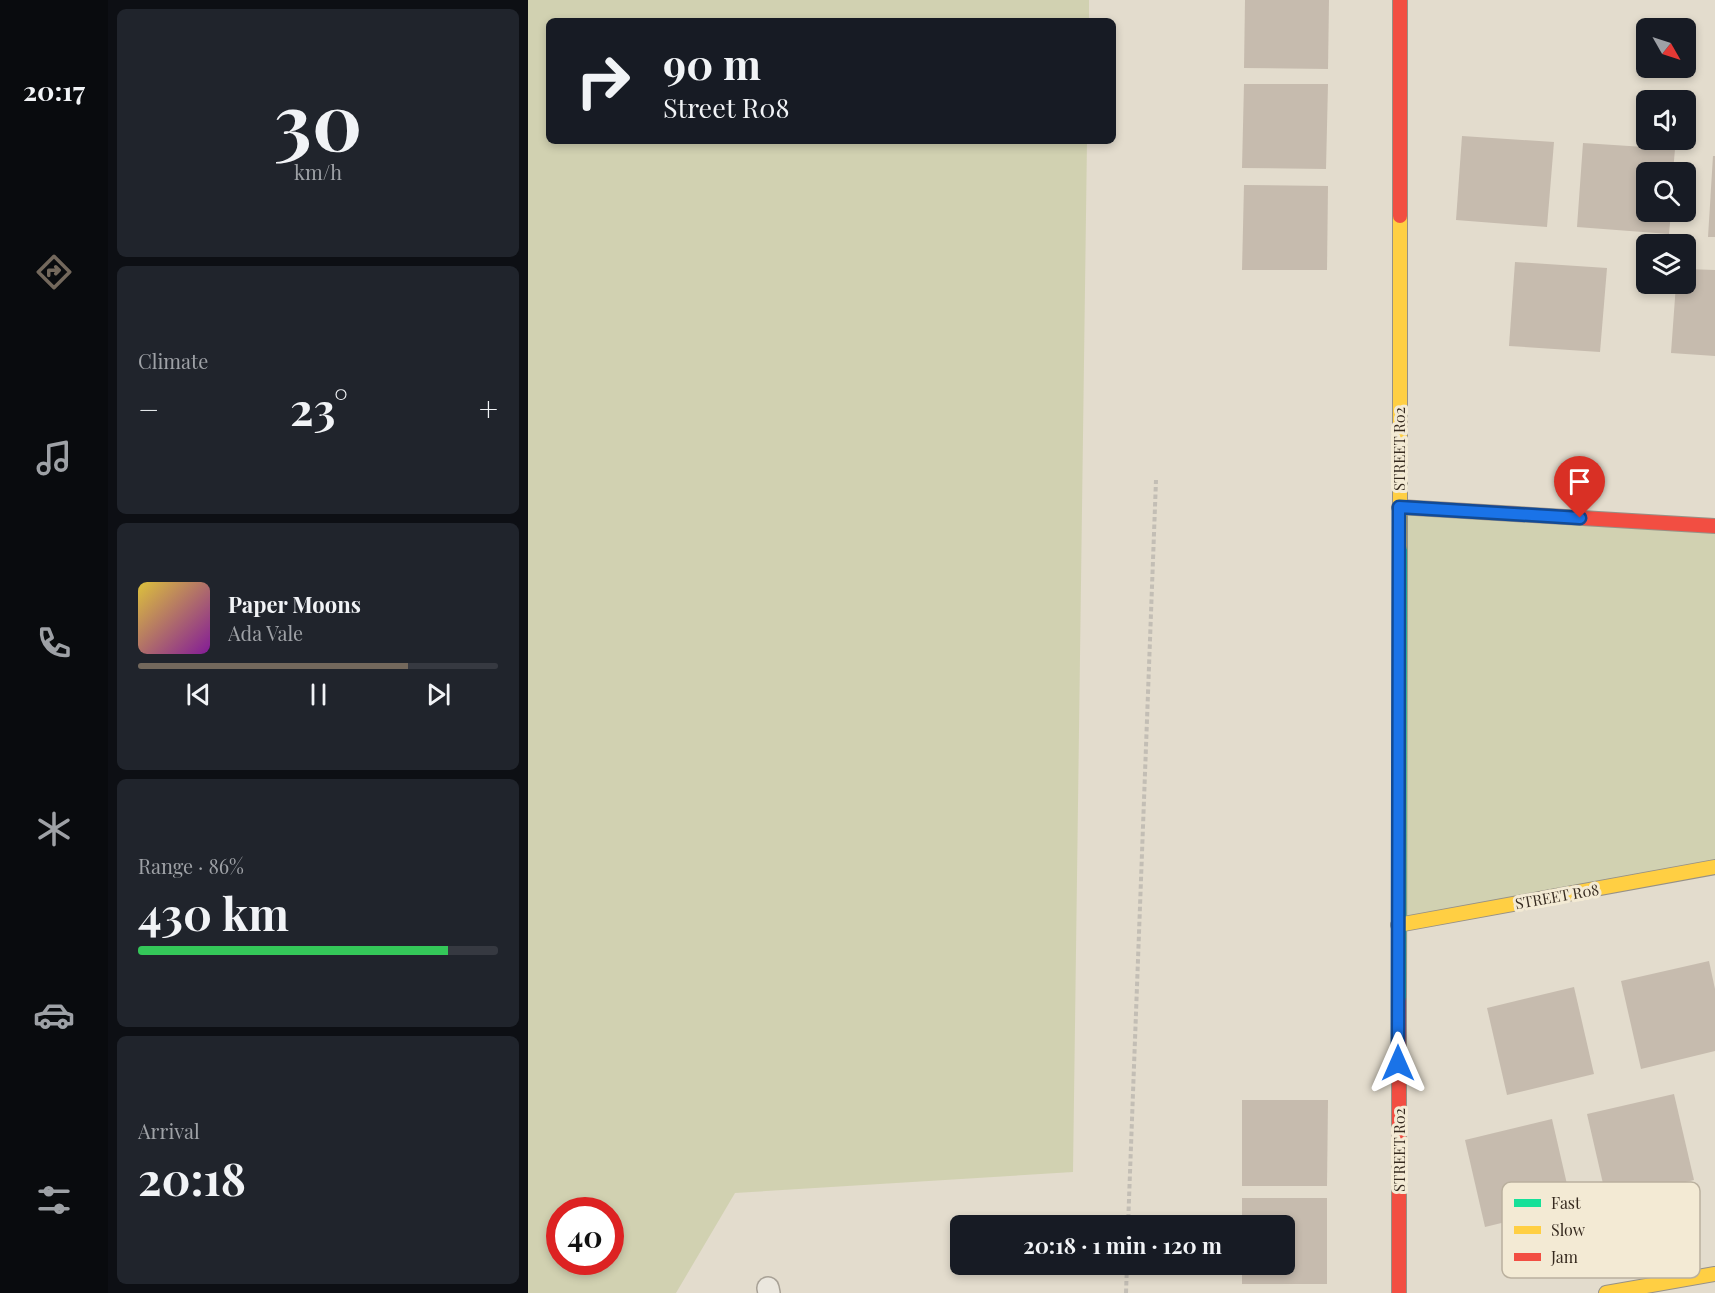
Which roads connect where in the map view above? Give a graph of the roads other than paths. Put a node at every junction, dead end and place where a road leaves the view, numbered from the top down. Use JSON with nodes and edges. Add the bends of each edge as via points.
{"nodes":[{"id":1,"x":1400,"y":0,"type":"edge"},
{"id":2,"x":1399,"y":507,"type":"junction"},
{"id":3,"x":1715,"y":526,"type":"edge"},
{"id":4,"x":1715,"y":867,"type":"edge"},
{"id":5,"x":1398,"y":925,"type":"junction"},
{"id":6,"x":1715,"y":1274,"type":"edge"},
{"id":7,"x":1700,"y":1277,"type":"edge"},
{"id":8,"x":1692,"y":1278,"type":"edge"},
{"id":9,"x":1399,"y":1293,"type":"edge"},
{"id":10,"x":1606,"y":1293,"type":"edge"}],
"edges":[{"from":1,"to":2,"type":"street","name":"STREET R02"},
{"from":2,"to":3,"type":"street"},
{"from":2,"to":5,"type":"street","name":"STREET R02"},
{"from":4,"to":5,"type":"street","name":"STREET R08"},
{"from":5,"to":9,"type":"street","name":"STREET R02"},
{"from":6,"to":7,"type":"street"},
{"from":8,"to":10,"type":"street"}]}
